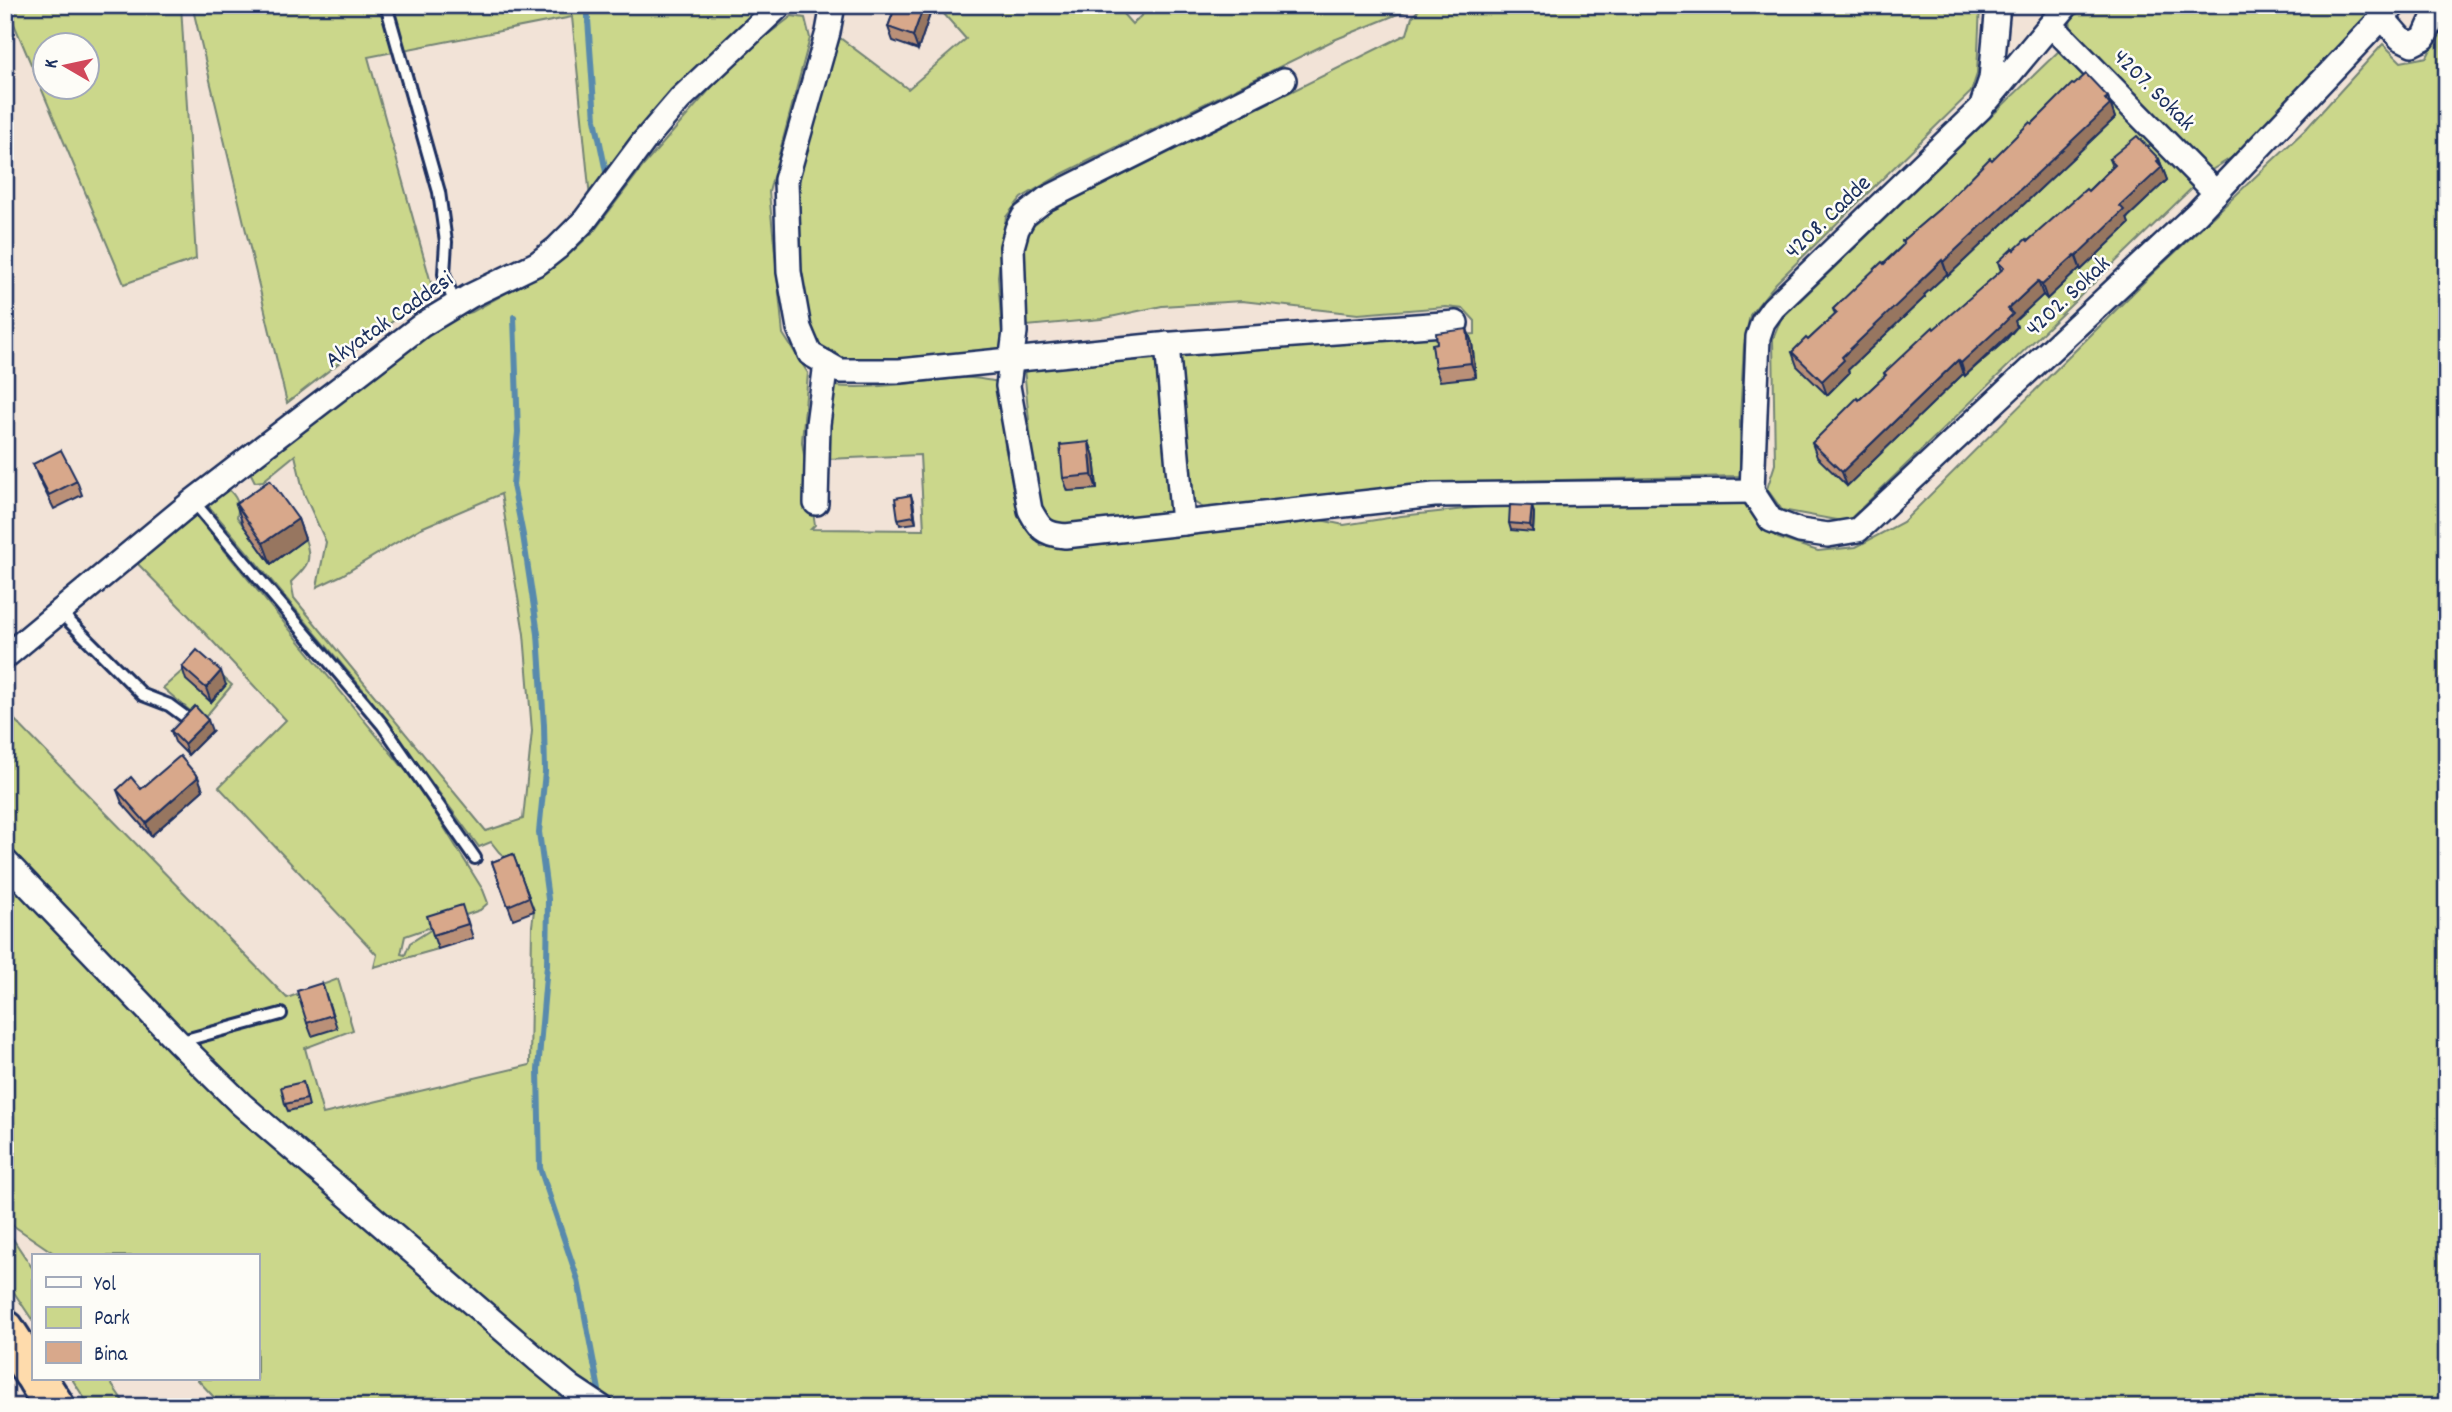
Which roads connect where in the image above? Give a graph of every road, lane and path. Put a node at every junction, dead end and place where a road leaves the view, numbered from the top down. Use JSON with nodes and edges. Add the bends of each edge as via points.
{"nodes":[{"id":1,"x":386,"y":5,"type":"edge"},
{"id":2,"x":780,"y":5,"type":"edge"},
{"id":3,"x":833,"y":5,"type":"edge"},
{"id":4,"x":1998,"y":5,"type":"edge"},
{"id":5,"x":2067,"y":5,"type":"edge"},
{"id":6,"x":2439,"y":5,"type":"edge"},
{"id":7,"x":2388,"y":11,"type":"edge"},
{"id":8,"x":2052,"y":26,"type":"junction"},
{"id":9,"x":1284,"y":80,"type":"dead end"},
{"id":10,"x":1981,"y":107,"type":"junction"},
{"id":11,"x":2216,"y":193,"type":"junction"},
{"id":12,"x":455,"y":305,"type":"junction"},
{"id":13,"x":1456,"y":323,"type":"dead end"},
{"id":14,"x":1167,"y":344,"type":"junction"},
{"id":15,"x":1012,"y":360,"type":"junction"},
{"id":16,"x":826,"y":363,"type":"junction"},
{"id":17,"x":1752,"y":491,"type":"junction"},
{"id":18,"x":194,"y":501,"type":"junction"},
{"id":19,"x":816,"y":503,"type":"dead end"},
{"id":20,"x":1183,"y":523,"type":"junction"},
{"id":21,"x":59,"y":611,"type":"junction"},
{"id":22,"x":5,"y":657,"type":"edge"},
{"id":23,"x":184,"y":716,"type":"edge"},
{"id":24,"x":475,"y":858,"type":"dead end"},
{"id":25,"x":5,"y":860,"type":"edge"},
{"id":26,"x":281,"y":1014,"type":"dead end"},
{"id":27,"x":178,"y":1042,"type":"junction"},
{"id":28,"x":5,"y":1330,"type":"edge"},
{"id":29,"x":32,"y":1371,"type":"edge"},
{"id":30,"x":38,"y":1380,"type":"edge"},
{"id":31,"x":55,"y":1407,"type":"edge"},
{"id":32,"x":601,"y":1407,"type":"edge"}],
"edges":[{"from":1,"to":12,"type":"lane","via":[[439,192],[446,242],[444,274]]},
{"from":2,"to":12,"type":"street","name":"Akyatak Caddesi","via":[[680,99],[586,220],[557,248]]},
{"from":3,"to":16,"type":"street","via":[[786,180],[789,272],[799,328],[810,354]]},
{"from":4,"to":10,"type":"street","name":"4208. Cadde","via":[[1992,79]]},
{"from":5,"to":8,"type":"street"},
{"from":6,"to":7,"type":"street","via":[[2424,38],[2412,44],[2400,38]]},
{"from":7,"to":11,"type":"street","name":"4202. Sokak"},
{"from":8,"to":10,"type":"street"},
{"from":8,"to":11,"type":"street","name":"4207. Sokak"},
{"from":9,"to":15,"type":"street","via":[[1046,199],[1024,216],[1012,247]]},
{"from":10,"to":17,"type":"street","name":"4208. Cadde","via":[[1773,308],[1763,323],[1758,337]]},
{"from":11,"to":17,"type":"street","name":"4202. Sokak","via":[[1858,530],[1828,535],[1800,531],[1771,520]]},
{"from":12,"to":18,"type":"street","name":"Akyatak Caddesi"},
{"from":13,"to":14,"type":"street"},
{"from":14,"to":15,"type":"street"},
{"from":14,"to":20,"type":"street"},
{"from":15,"to":16,"type":"street","via":[[900,371],[840,371]]},
{"from":15,"to":20,"type":"street","via":[[1011,400],[1030,510],[1040,528],[1065,536]]},
{"from":16,"to":19,"type":"street","via":[[818,424]]},
{"from":17,"to":20,"type":"street","via":[[1434,495]]},
{"from":18,"to":21,"type":"street","name":"Akyatak Caddesi"},
{"from":18,"to":24,"type":"lane","via":[[382,724]]},
{"from":21,"to":22,"type":"street","name":"Akyatak Caddesi"},
{"from":21,"to":23,"type":"lane","via":[[143,695]]},
{"from":25,"to":27,"type":"street"},
{"from":26,"to":27,"type":"lane"},
{"from":27,"to":32,"type":"street","via":[[367,1215],[571,1387]]},
{"from":28,"to":29,"type":"highway"},
{"from":30,"to":31,"type":"highway"}]}
